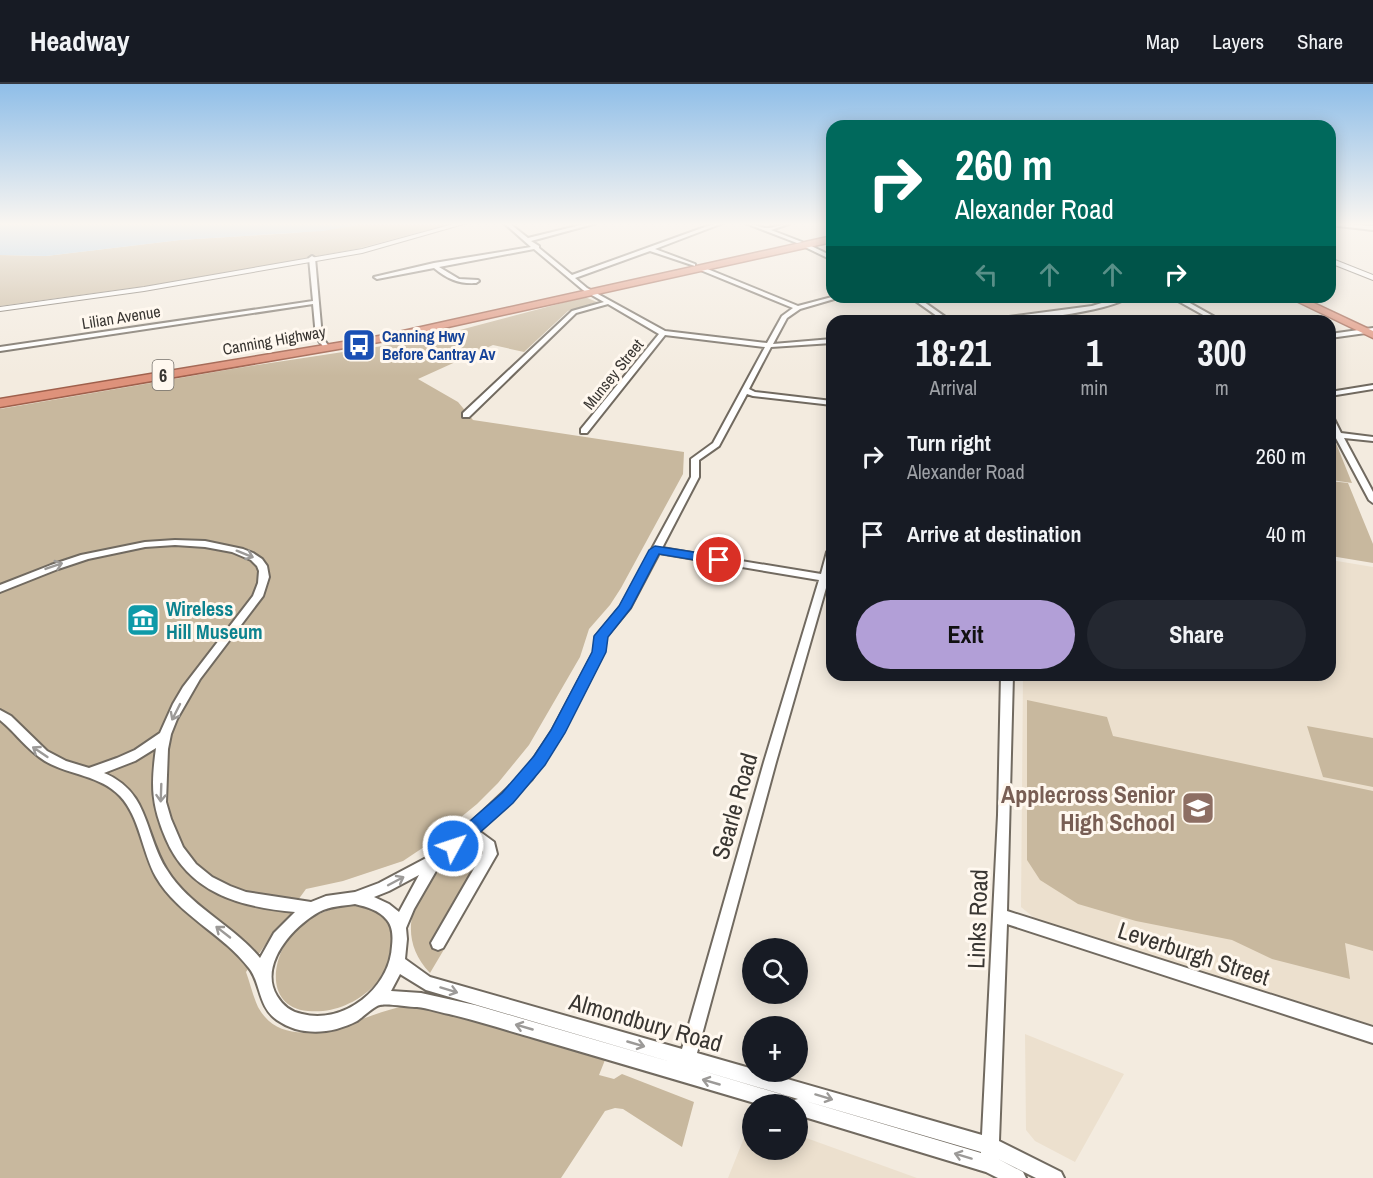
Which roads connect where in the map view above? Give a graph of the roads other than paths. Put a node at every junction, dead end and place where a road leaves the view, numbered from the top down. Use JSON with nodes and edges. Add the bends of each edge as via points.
{"nodes":[{"id":1,"x":229,"y":274,"type":"edge"},
{"id":2,"x":314,"y":274,"type":"edge"},
{"id":3,"x":391,"y":274,"type":"edge"},
{"id":4,"x":443,"y":274,"type":"edge"},
{"id":5,"x":569,"y":274,"type":"edge"},
{"id":6,"x":581,"y":274,"type":"edge"},
{"id":7,"x":664,"y":274,"type":"edge"},
{"id":8,"x":714,"y":274,"type":"edge"},
{"id":9,"x":377,"y":277,"type":"dead end"},
{"id":10,"x":573,"y":277,"type":"junction"},
{"id":11,"x":476,"y":281,"type":"dead end"},
{"id":12,"x":591,"y":290,"type":"junction"},
{"id":13,"x":826,"y":300,"type":"edge"},
{"id":14,"x":317,"y":302,"type":"junction"},
{"id":15,"x":610,"y":302,"type":"junction"},
{"id":16,"x":922,"y":303,"type":"edge"},
{"id":17,"x":1109,"y":303,"type":"edge"},
{"id":18,"x":1185,"y":303,"type":"edge"},
{"id":19,"x":1306,"y":303,"type":"edge"},
{"id":20,"x":1315,"y":303,"type":"edge"},
{"id":21,"x":798,"y":308,"type":"junction"},
{"id":22,"x":0,"y":309,"type":"edge"},
{"id":23,"x":939,"y":315,"type":"edge"},
{"id":24,"x":1040,"y":315,"type":"edge"},
{"id":25,"x":1208,"y":315,"type":"edge"},
{"id":26,"x":1333,"y":315,"type":"edge"},
{"id":27,"x":1336,"y":316,"type":"edge"},
{"id":28,"x":1371,"y":332,"type":"edge"},
{"id":29,"x":663,"y":333,"type":"junction"},
{"id":30,"x":1336,"y":335,"type":"edge"},
{"id":31,"x":826,"y":342,"type":"edge"},
{"id":32,"x":324,"y":343,"type":"junction"},
{"id":33,"x":768,"y":345,"type":"junction"},
{"id":34,"x":0,"y":349,"type":"edge"},
{"id":35,"x":1373,"y":387,"type":"edge"},
{"id":36,"x":744,"y":390,"type":"junction"},
{"id":37,"x":1336,"y":393,"type":"edge"},
{"id":38,"x":0,"y":401,"type":"edge"},
{"id":39,"x":826,"y":402,"type":"edge"},
{"id":40,"x":466,"y":415,"type":"dead end"},
{"id":41,"x":1336,"y":429,"type":"edge"},
{"id":42,"x":584,"y":431,"type":"dead end"},
{"id":43,"x":1340,"y":435,"type":"junction"},
{"id":44,"x":1373,"y":439,"type":"edge"},
{"id":45,"x":1373,"y":500,"type":"edge"},
{"id":46,"x":655,"y":550,"type":"junction"},
{"id":47,"x":826,"y":578,"type":"edge"},
{"id":48,"x":826,"y":587,"type":"edge"},
{"id":49,"x":0,"y":589,"type":"edge"},
{"id":50,"x":1007,"y":681,"type":"edge"},
{"id":51,"x":0,"y":714,"type":"edge"},
{"id":52,"x":165,"y":735,"type":"junction"},
{"id":53,"x":92,"y":772,"type":"junction"},
{"id":54,"x":470,"y":832,"type":"junction"},
{"id":55,"x":435,"y":860,"type":"junction"},
{"id":56,"x":355,"y":898,"type":"junction"},
{"id":57,"x":312,"y":908,"type":"junction"},
{"id":58,"x":1000,"y":915,"type":"junction"},
{"id":59,"x":399,"y":927,"type":"junction"},
{"id":60,"x":438,"y":943,"type":"dead end"},
{"id":61,"x":398,"y":963,"type":"junction"},
{"id":62,"x":263,"y":974,"type":"junction"},
{"id":63,"x":376,"y":997,"type":"junction"},
{"id":64,"x":1373,"y":1035,"type":"edge"},
{"id":65,"x":685,"y":1066,"type":"junction"},
{"id":66,"x":760,"y":1094,"type":"edge"},
{"id":67,"x":808,"y":1110,"type":"edge"},
{"id":68,"x":990,"y":1155,"type":"junction"},
{"id":69,"x":1017,"y":1178,"type":"edge"},
{"id":70,"x":1055,"y":1178,"type":"edge"}],
"edges":[{"from":1,"to":22,"type":"street"},
{"from":2,"to":14,"type":"street"},
{"from":3,"to":9,"type":"street"},
{"from":4,"to":11,"type":"street","via":[[447,278]]},
{"from":5,"to":10,"type":"street"},
{"from":6,"to":10,"type":"street"},
{"from":7,"to":12,"type":"highway","name":"Canning Highway","number":"6"},
{"from":8,"to":21,"type":"street"},
{"from":10,"to":12,"type":"street"},
{"from":12,"to":15,"type":"street"},
{"from":12,"to":32,"type":"highway","name":"Canning Highway","number":"6","via":[[422,330]]},
{"from":13,"to":21,"type":"street"},
{"from":14,"to":32,"type":"street"},
{"from":14,"to":34,"type":"street","name":"Lilian Avenue"},
{"from":15,"to":29,"type":"street"},
{"from":15,"to":40,"type":"street","via":[[574,312]]},
{"from":16,"to":23,"type":"street"},
{"from":17,"to":24,"type":"street"},
{"from":18,"to":25,"type":"street"},
{"from":19,"to":26,"type":"highway"},
{"from":20,"to":28,"type":"highway"},
{"from":21,"to":33,"type":"street","via":[[784,317]]},
{"from":27,"to":28,"type":"highway"},
{"from":28,"to":30,"type":"street"},
{"from":29,"to":33,"type":"street"},
{"from":29,"to":42,"type":"street","name":"Munsey Street"},
{"from":31,"to":33,"type":"street"},
{"from":32,"to":38,"type":"highway","name":"Canning Highway","number":"6"},
{"from":33,"to":36,"type":"street"},
{"from":35,"to":37,"type":"street"},
{"from":36,"to":39,"type":"street"},
{"from":36,"to":46,"type":"street","via":[[716,444],[695,459],[695,477]]},
{"from":41,"to":43,"type":"street"},
{"from":43,"to":44,"type":"street"},
{"from":43,"to":45,"type":"street"},
{"from":46,"to":47,"type":"street"},
{"from":46,"to":54,"type":"street","via":[[625,608],[601,636],[599,652],[540,761]]},
{"from":48,"to":65,"type":"street","name":"Searle Road","via":[[766,774]]},
{"from":49,"to":52,"type":"street","one_way":true,"via":[[72,560],[159,544],[227,548],[260,562],[264,577],[259,594],[203,668]]},
{"from":50,"to":58,"type":"street","name":"Links Road"},
{"from":53,"to":51,"type":"street","one_way":true,"via":[[54,761],[34,750]]},
{"from":52,"to":53,"type":"street","via":[[130,759]]},
{"from":52,"to":57,"type":"street","one_way":true,"via":[[160,803],[172,840],[189,867],[216,888],[242,898]]},
{"from":62,"to":53,"type":"street","one_way":true,"via":[[246,952],[188,906],[167,882],[150,852],[132,803],[114,784]]},
{"from":54,"to":55,"type":"street"},
{"from":54,"to":60,"type":"street","via":[[489,846],[490,854]]},
{"from":56,"to":55,"type":"street","one_way":true},
{"from":55,"to":59,"type":"street"},
{"from":56,"to":57,"type":"street"},
{"from":56,"to":59,"type":"street","via":[[390,912]]},
{"from":57,"to":62,"type":"street","via":[[279,938]]},
{"from":58,"to":64,"type":"street","name":"Leverburgh Street"},
{"from":58,"to":68,"type":"street","name":"Links Road"},
{"from":59,"to":61,"type":"street"},
{"from":61,"to":63,"type":"street"},
{"from":61,"to":65,"type":"street","name":"Almondbury Road","one_way":true,"via":[[426,983]]},
{"from":62,"to":63,"type":"street","via":[[267,997],[281,1014],[303,1023],[322,1024],[343,1018]]},
{"from":65,"to":63,"type":"street","name":"Almondbury Road","one_way":true,"via":[[421,1000]]},
{"from":66,"to":65,"type":"street","name":"Almondbury Road","one_way":true},
{"from":65,"to":68,"type":"street","name":"Almondbury Road","one_way":true},
{"from":68,"to":67,"type":"street","name":"Almondbury Road","one_way":true},
{"from":68,"to":69,"type":"street","name":"Almondbury Road"},
{"from":68,"to":70,"type":"street","name":"Almondbury Road"}]}
